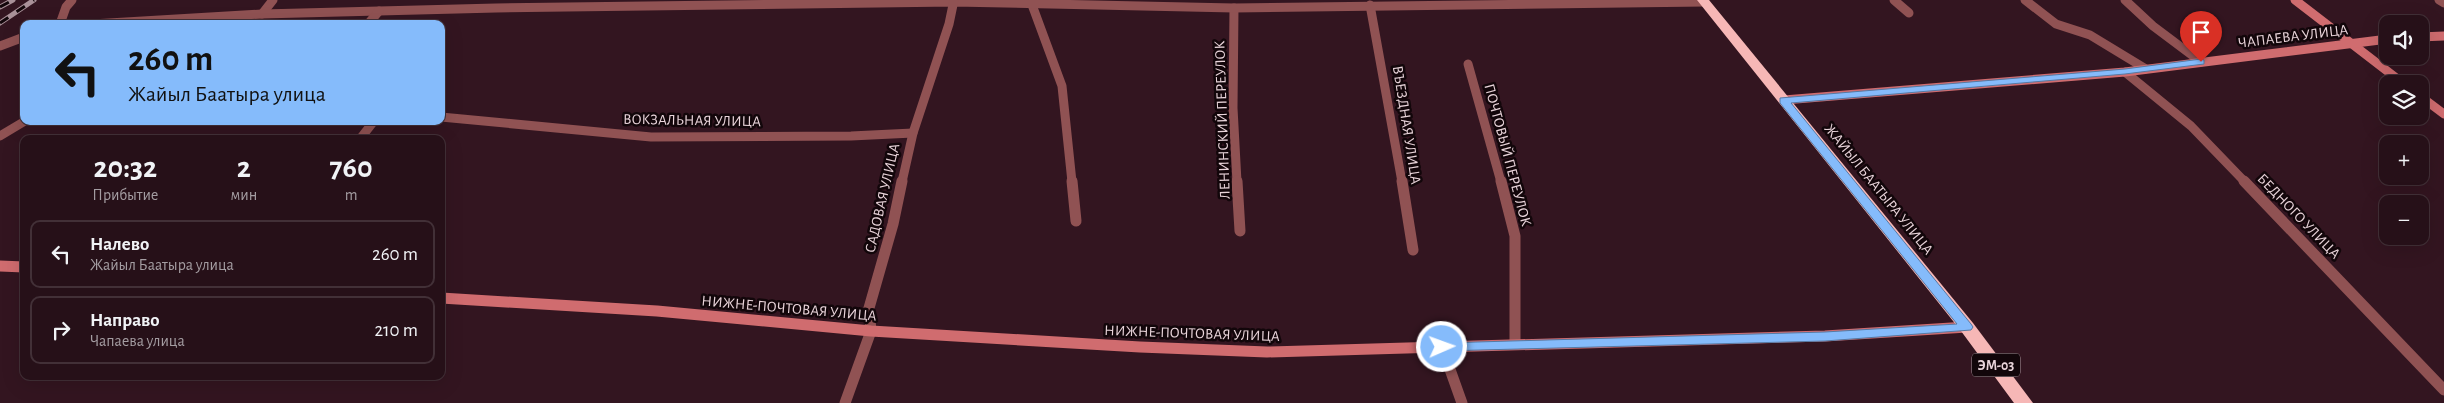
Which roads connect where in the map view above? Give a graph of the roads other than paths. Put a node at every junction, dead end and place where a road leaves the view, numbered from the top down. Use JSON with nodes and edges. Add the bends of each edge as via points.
{"nodes":[{"id":1,"x":72,"y":0,"type":"edge"},
{"id":2,"x":274,"y":0,"type":"edge"},
{"id":3,"x":1894,"y":0,"type":"edge"},
{"id":4,"x":2025,"y":0,"type":"edge"},
{"id":5,"x":2125,"y":0,"type":"edge"},
{"id":6,"x":2295,"y":0,"type":"edge"},
{"id":7,"x":2438,"y":0,"type":"edge"},
{"id":8,"x":954,"y":1,"type":"edge"},
{"id":9,"x":1704,"y":1,"type":"edge"},
{"id":10,"x":1031,"y":2,"type":"junction"},
{"id":11,"x":1356,"y":2,"type":"edge"},
{"id":12,"x":2444,"y":3,"type":"edge"},
{"id":13,"x":1370,"y":5,"type":"junction"},
{"id":14,"x":1234,"y":8,"type":"junction"},
{"id":15,"x":379,"y":11,"type":"junction"},
{"id":16,"x":1908,"y":13,"type":"dead end"},
{"id":17,"x":262,"y":14,"type":"junction"},
{"id":18,"x":61,"y":20,"type":"edge"},
{"id":19,"x":160,"y":20,"type":"edge"},
{"id":20,"x":371,"y":20,"type":"edge"},
{"id":21,"x":2444,"y":36,"type":"edge"},
{"id":22,"x":2429,"y":37,"type":"edge"},
{"id":23,"x":20,"y":38,"type":"edge"},
{"id":24,"x":2379,"y":40,"type":"edge"},
{"id":25,"x":2351,"y":42,"type":"junction"},
{"id":26,"x":0,"y":46,"type":"edge"},
{"id":27,"x":2201,"y":62,"type":"junction"},
{"id":28,"x":1468,"y":64,"type":"dead end"},
{"id":29,"x":2146,"y":69,"type":"junction"},
{"id":30,"x":2125,"y":72,"type":"junction"},
{"id":31,"x":2393,"y":75,"type":"edge"},
{"id":32,"x":1784,"y":100,"type":"junction"},
{"id":33,"x":2429,"y":103,"type":"edge"},
{"id":34,"x":2444,"y":114,"type":"edge"},
{"id":35,"x":445,"y":117,"type":"edge"},
{"id":36,"x":20,"y":124,"type":"edge"},
{"id":37,"x":371,"y":125,"type":"edge"},
{"id":38,"x":913,"y":133,"type":"junction"},
{"id":39,"x":363,"y":135,"type":"edge"},
{"id":40,"x":0,"y":136,"type":"edge"},
{"id":41,"x":1076,"y":222,"type":"dead end"},
{"id":42,"x":1240,"y":230,"type":"dead end"},
{"id":43,"x":1413,"y":250,"type":"dead end"},
{"id":44,"x":0,"y":266,"type":"edge"},
{"id":45,"x":20,"y":267,"type":"edge"},
{"id":46,"x":445,"y":298,"type":"edge"},
{"id":47,"x":1967,"y":327,"type":"junction"},
{"id":48,"x":872,"y":331,"type":"junction"},
{"id":49,"x":1515,"y":344,"type":"junction"},
{"id":50,"x":1442,"y":347,"type":"junction"},
{"id":51,"x":2444,"y":390,"type":"edge"},
{"id":52,"x":844,"y":403,"type":"edge"},
{"id":53,"x":1462,"y":403,"type":"edge"},
{"id":54,"x":2024,"y":403,"type":"edge"}],
"edges":[{"from":1,"to":18,"type":"street"},
{"from":2,"to":17,"type":"street"},
{"from":3,"to":16,"type":"street"},
{"from":4,"to":29,"type":"street","via":[[2056,24],[2090,35]]},
{"from":5,"to":27,"type":"street"},
{"from":6,"to":25,"type":"street"},
{"from":7,"to":12,"type":"street"},
{"from":8,"to":10,"type":"street"},
{"from":8,"to":15,"type":"street"},
{"from":8,"to":38,"type":"street","name":"САДОВАЯ УЛИЦА"},
{"from":9,"to":13,"type":"street"},
{"from":9,"to":32,"type":"highway","name":"ЖАЙЫЛ БААТЫРА УЛИЦА","number":"ЭМ-03"},
{"from":10,"to":14,"type":"street"},
{"from":10,"to":41,"type":"street","via":[[1062,86]]},
{"from":11,"to":13,"type":"street"},
{"from":11,"to":14,"type":"street"},
{"from":13,"to":43,"type":"street","name":"ВЪЕЗДНАЯ УЛИЦА"},
{"from":14,"to":42,"type":"street","name":"ЛЕНИНСКИЙ ПЕРЕУЛОК","via":[[1233,108]]},
{"from":15,"to":17,"type":"street"},
{"from":15,"to":20,"type":"street"},
{"from":17,"to":19,"type":"street"},
{"from":21,"to":22,"type":"street"},
{"from":23,"to":26,"type":"street"},
{"from":24,"to":25,"type":"street","name":"ЧАПАЕВА УЛИЦА"},
{"from":25,"to":27,"type":"street","name":"ЧАПАЕВА УЛИЦА"},
{"from":25,"to":31,"type":"street"},
{"from":27,"to":29,"type":"street","name":"ЧАПАЕВА УЛИЦА"},
{"from":28,"to":49,"type":"street","name":"ПОЧТОВЫЙ ПЕРЕУЛОК","via":[[1515,236]]},
{"from":29,"to":30,"type":"street","name":"ЧАПАЕВА УЛИЦА"},
{"from":30,"to":32,"type":"street","name":"ЧАПАЕВА УЛИЦА"},
{"from":30,"to":51,"type":"street","name":"БЕДНОГО УЛИЦА","via":[[2191,126]]},
{"from":32,"to":47,"type":"highway","name":"ЖАЙЫЛ БААТЫРА УЛИЦА","number":"ЭМ-03"},
{"from":33,"to":34,"type":"street"},
{"from":35,"to":38,"type":"street","name":"ВОКЗАЛЬНАЯ УЛИЦА","via":[[651,137]]},
{"from":36,"to":40,"type":"street"},
{"from":37,"to":39,"type":"street"},
{"from":38,"to":48,"type":"street","name":"САДОВАЯ УЛИЦА","via":[[894,224],[869,308]]},
{"from":44,"to":45,"type":"street"},
{"from":46,"to":48,"type":"street","name":"НИЖНЕ-ПОЧТОВАЯ УЛИЦА","via":[[657,311]]},
{"from":47,"to":49,"type":"street","name":"НИЖНЕ-ПОЧТОВАЯ УЛИЦА","via":[[1825,336]]},
{"from":47,"to":54,"type":"highway","name":"ЖАЙЫЛ БААТЫРА УЛИЦА","number":"ЭМ-03"},
{"from":48,"to":50,"type":"street","name":"НИЖНЕ-ПОЧТОВАЯ УЛИЦА","via":[[1268,352]]},
{"from":48,"to":52,"type":"street","name":"САДОВАЯ УЛИЦА"},
{"from":49,"to":50,"type":"street","name":"НИЖНЕ-ПОЧТОВАЯ УЛИЦА"},
{"from":50,"to":53,"type":"street"}]}
